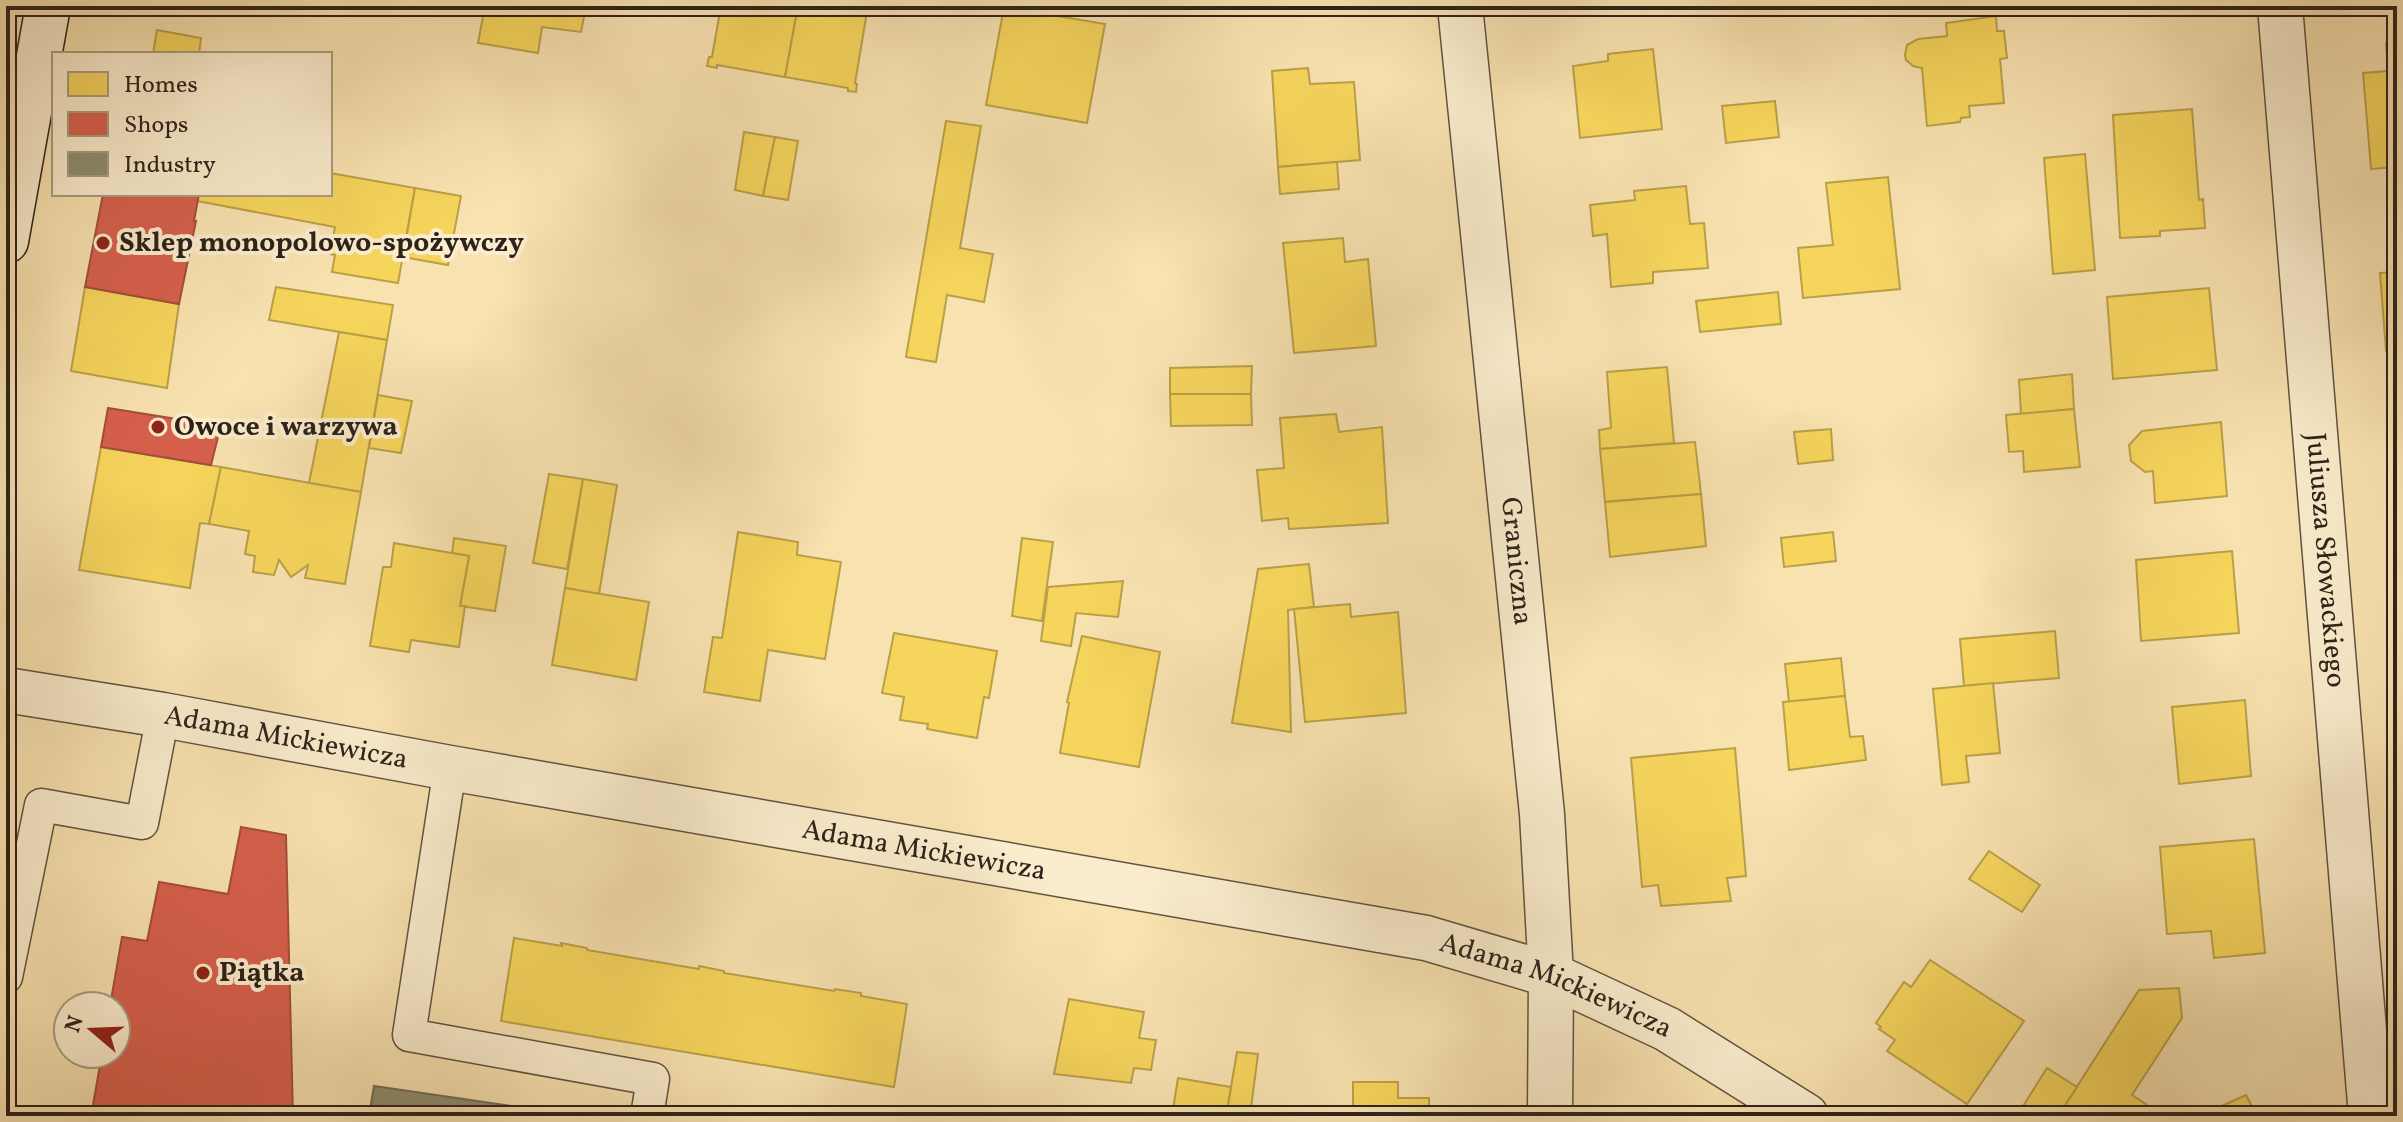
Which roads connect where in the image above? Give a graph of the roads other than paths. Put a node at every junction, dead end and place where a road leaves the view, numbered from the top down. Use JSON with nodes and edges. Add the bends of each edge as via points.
{"nodes":[{"id":1,"x":48,"y":6,"type":"edge"},
{"id":2,"x":1460,"y":6,"type":"edge"},
{"id":3,"x":2280,"y":6,"type":"edge"},
{"id":4,"x":6,"y":241,"type":"edge"},
{"id":5,"x":6,"y":690,"type":"edge"},
{"id":6,"x":163,"y":715,"type":"junction"},
{"id":7,"x":450,"y":768,"type":"junction"},
{"id":8,"x":1551,"y":975,"type":"junction"},
{"id":9,"x":6,"y":977,"type":"edge"},
{"id":10,"x":647,"y":1116,"type":"edge"},
{"id":11,"x":1550,"y":1116,"type":"edge"},
{"id":12,"x":1806,"y":1116,"type":"edge"},
{"id":13,"x":2371,"y":1116,"type":"edge"}],
"edges":[{"from":1,"to":4,"type":"street"},
{"from":2,"to":8,"type":"street","name":"Graniczna","via":[[1542,814]]},
{"from":3,"to":13,"type":"street","name":"Juliusza Słowackiego"},
{"from":5,"to":6,"type":"street","name":"Adama Mickiewicza"},
{"from":6,"to":7,"type":"street","name":"Adama Mickiewicza"},
{"from":6,"to":9,"type":"lane","via":[[142,823],[41,805]]},
{"from":7,"to":8,"type":"street","name":"Adama Mickiewicza","via":[[1426,938]]},
{"from":7,"to":10,"type":"lane","via":[[409,1035],[653,1079]]},
{"from":8,"to":11,"type":"street","name":"Graniczna"},
{"from":8,"to":12,"type":"street","name":"Adama Mickiewicza","via":[[1667,1029]]}]}
